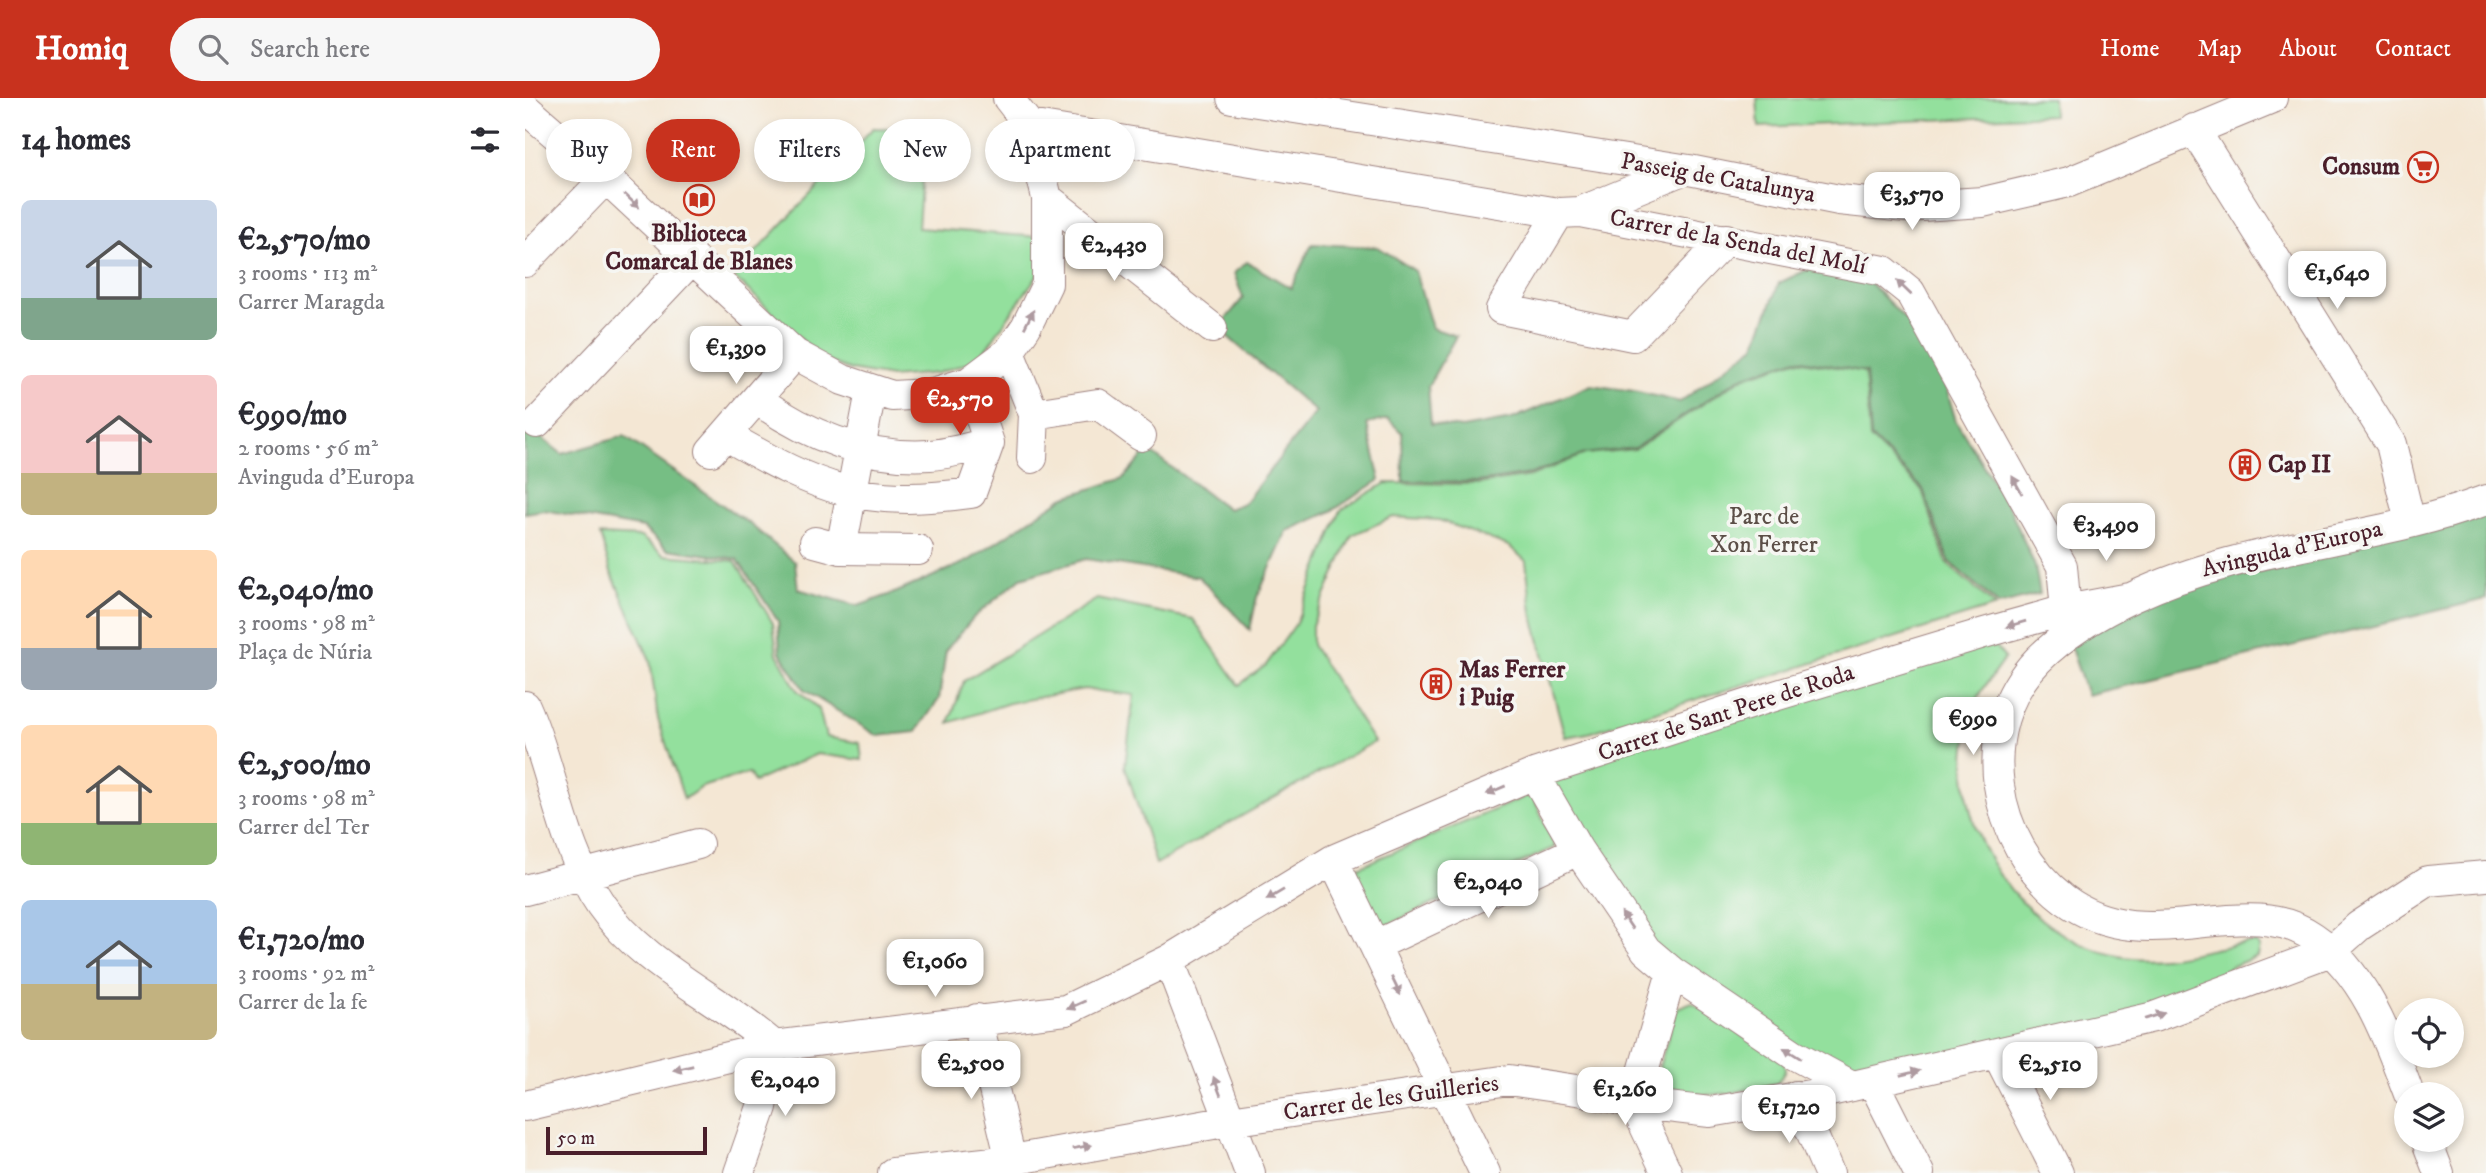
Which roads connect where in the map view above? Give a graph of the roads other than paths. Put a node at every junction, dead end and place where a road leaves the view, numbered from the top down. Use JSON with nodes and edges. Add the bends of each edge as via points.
{"nodes":[{"id":1,"x":1008,"y":98,"type":"edge"},
{"id":2,"x":1233,"y":98,"type":"edge"},
{"id":3,"x":2271,"y":98,"type":"edge"},
{"id":4,"x":525,"y":108,"type":"edge"},
{"id":5,"x":1024,"y":119,"type":"edge"},
{"id":6,"x":546,"y":126,"type":"edge"},
{"id":7,"x":2194,"y":129,"type":"junction"},
{"id":8,"x":1135,"y":142,"type":"edge"},
{"id":9,"x":1684,"y":169,"type":"junction"},
{"id":10,"x":602,"y":182,"type":"edge"},
{"id":11,"x":610,"y":182,"type":"edge"},
{"id":12,"x":1043,"y":182,"type":"edge"},
{"id":13,"x":1047,"y":198,"type":"junction"},
{"id":14,"x":1569,"y":213,"type":"junction"},
{"id":15,"x":1726,"y":239,"type":"junction"},
{"id":16,"x":693,"y":258,"type":"junction"},
{"id":17,"x":525,"y":262,"type":"edge"},
{"id":18,"x":1212,"y":328,"type":"dead end"},
{"id":19,"x":1009,"y":352,"type":"junction"},
{"id":20,"x":795,"y":354,"type":"junction"},
{"id":21,"x":969,"y":382,"type":"junction"},
{"id":22,"x":871,"y":391,"type":"junction"},
{"id":23,"x":758,"y":400,"type":"junction"},
{"id":24,"x":1034,"y":414,"type":"junction"},
{"id":25,"x":537,"y":423,"type":"dead end"},
{"id":26,"x":1141,"y":436,"type":"dead end"},
{"id":27,"x":989,"y":443,"type":"junction"},
{"id":28,"x":860,"y":449,"type":"junction"},
{"id":29,"x":1032,"y":458,"type":"dead end"},
{"id":30,"x":849,"y":494,"type":"junction"},
{"id":31,"x":2486,"y":500,"type":"edge"},
{"id":32,"x":2410,"y":522,"type":"junction"},
{"id":33,"x":918,"y":550,"type":"dead end"},
{"id":34,"x":2062,"y":566,"type":"junction"},
{"id":35,"x":2130,"y":598,"type":"junction"},
{"id":36,"x":2067,"y":622,"type":"junction"},
{"id":37,"x":527,"y":716,"type":"edge"},
{"id":38,"x":1534,"y":774,"type":"junction"},
{"id":39,"x":698,"y":844,"type":"dead end"},
{"id":40,"x":1578,"y":850,"type":"junction"},
{"id":41,"x":1333,"y":860,"type":"junction"},
{"id":42,"x":585,"y":876,"type":"junction"},
{"id":43,"x":2486,"y":876,"type":"edge"},
{"id":44,"x":525,"y":890,"type":"edge"},
{"id":45,"x":1376,"y":945,"type":"junction"},
{"id":46,"x":2331,"y":951,"type":"junction"},
{"id":47,"x":1169,"y":960,"type":"junction"},
{"id":48,"x":1672,"y":972,"type":"junction"},
{"id":49,"x":977,"y":1019,"type":"junction"},
{"id":50,"x":774,"y":1046,"type":"junction"},
{"id":51,"x":1997,"y":1054,"type":"junction"},
{"id":52,"x":2404,"y":1082,"type":"edge"},
{"id":53,"x":1863,"y":1084,"type":"junction"},
{"id":54,"x":1446,"y":1087,"type":"junction"},
{"id":55,"x":1795,"y":1096,"type":"junction"},
{"id":56,"x":1634,"y":1103,"type":"junction"},
{"id":57,"x":525,"y":1105,"type":"edge"},
{"id":58,"x":1230,"y":1121,"type":"junction"},
{"id":59,"x":2431,"y":1152,"type":"edge"},
{"id":60,"x":1013,"y":1166,"type":"edge"},
{"id":61,"x":739,"y":1173,"type":"edge"},
{"id":62,"x":893,"y":1173,"type":"edge"},
{"id":63,"x":1250,"y":1173,"type":"edge"},
{"id":64,"x":1485,"y":1173,"type":"edge"},
{"id":65,"x":1667,"y":1173,"type":"edge"},
{"id":66,"x":1829,"y":1173,"type":"edge"},
{"id":67,"x":1919,"y":1173,"type":"edge"},
{"id":68,"x":2058,"y":1173,"type":"edge"},
{"id":69,"x":2439,"y":1173,"type":"edge"}],
"edges":[{"from":1,"to":5,"type":"street"},
{"from":2,"to":9,"type":"street","name":"Passeig de Catalunya"},
{"from":3,"to":7,"type":"street","name":"Passeig de Catalunya"},
{"from":4,"to":6,"type":"street"},
{"from":7,"to":9,"type":"street","name":"Passeig de Catalunya","via":[[2069,182],[1983,202],[1906,207],[1839,200]]},
{"from":7,"to":32,"type":"street","via":[[2391,444]]},
{"from":8,"to":14,"type":"street","name":"Carrer de la Senda del Molí"},
{"from":9,"to":14,"type":"street","name":"Carrer de la Senda del Molí"},
{"from":10,"to":17,"type":"street"},
{"from":11,"to":16,"type":"street","one_way":true},
{"from":12,"to":13,"type":"street"},
{"from":13,"to":18,"type":"street"},
{"from":19,"to":13,"type":"street","one_way":true,"via":[[1047,284]]},
{"from":14,"to":15,"type":"street","name":"Carrer de la Senda del Molí"},
{"from":14,"to":15,"type":"street","via":[[1500,309],[1633,336]]},
{"from":34,"to":15,"type":"street","name":"Carrer de la Senda del Molí","one_way":true,"via":[[1910,292],[1884,271]]},
{"from":16,"to":20,"type":"street"},
{"from":16,"to":25,"type":"street"},
{"from":19,"to":21,"type":"street"},
{"from":19,"to":24,"type":"street"},
{"from":20,"to":22,"type":"street"},
{"from":20,"to":23,"type":"street"},
{"from":21,"to":22,"type":"street","via":[[929,394],[892,396]]},
{"from":21,"to":27,"type":"street"},
{"from":22,"to":28,"type":"street"},
{"from":23,"to":28,"type":"street","via":[[805,431]]},
{"from":23,"to":30,"type":"street","via":[[719,443]]},
{"from":24,"to":26,"type":"street","via":[[1098,404]]},
{"from":24,"to":29,"type":"street"},
{"from":27,"to":28,"type":"street","via":[[931,455]]},
{"from":27,"to":30,"type":"street","via":[[971,493],[893,499]]},
{"from":28,"to":30,"type":"street"},
{"from":30,"to":33,"type":"street","via":[[828,545]]},
{"from":31,"to":32,"type":"street","name":"Avinguda d'Europa"},
{"from":32,"to":35,"type":"street","name":"Avinguda d'Europa","via":[[2217,564]]},
{"from":34,"to":35,"type":"street","via":[[2098,587]]},
{"from":34,"to":36,"type":"street","name":"Carrer de la Senda del Molí"},
{"from":35,"to":36,"type":"street","name":"Avinguda d'Europa"},
{"from":36,"to":38,"type":"street","name":"Carrer de Sant Pere de Roda","one_way":true,"via":[[1758,701]]},
{"from":36,"to":46,"type":"street","name":"Avinguda d'Europa","via":[[2015,693],[2000,738],[1999,795],[2008,825],[2030,866],[2067,901],[2129,925],[2162,928],[2239,918],[2273,920],[2311,935]]},
{"from":37,"to":42,"type":"street","via":[[541,741]]},
{"from":38,"to":40,"type":"street"},
{"from":38,"to":41,"type":"street","name":"Carrer de Sant Pere de Roda","one_way":true},
{"from":39,"to":42,"type":"street"},
{"from":40,"to":45,"type":"street"},
{"from":48,"to":40,"type":"street","one_way":true,"via":[[1646,950]]},
{"from":41,"to":45,"type":"street"},
{"from":41,"to":47,"type":"street","name":"Carrer de Sant Pere de Roda","one_way":true},
{"from":42,"to":44,"type":"street"},
{"from":42,"to":50,"type":"street","via":[[602,906],[656,962]]},
{"from":43,"to":46,"type":"street","via":[[2428,881],[2359,926]]},
{"from":45,"to":54,"type":"street","one_way":true},
{"from":51,"to":46,"type":"street","name":"Carrer de les Guilleries","one_way":true,"via":[[2154,1017]]},
{"from":46,"to":52,"type":"street","name":"Avinguda d'Europa","via":[[2368,999]]},
{"from":47,"to":49,"type":"street","name":"Carrer de Sant Pere de Roda","one_way":true,"via":[[1066,1010]]},
{"from":58,"to":47,"type":"street","one_way":true},
{"from":53,"to":48,"type":"street","one_way":true,"via":[[1793,1054]]},
{"from":48,"to":56,"type":"street"},
{"from":49,"to":50,"type":"street","name":"Carrer de Sant Pere de Roda"},
{"from":49,"to":60,"type":"street"},
{"from":50,"to":57,"type":"street","name":"Carrer de Sant Pere de Roda","one_way":true},
{"from":50,"to":61,"type":"street","via":[[762,1107]]},
{"from":53,"to":51,"type":"street","name":"Carrer de les Guilleries","one_way":true},
{"from":51,"to":68,"type":"street"},
{"from":53,"to":55,"type":"street","name":"Carrer de les Guilleries"},
{"from":53,"to":67,"type":"street"},
{"from":54,"to":56,"type":"street","name":"Carrer de les Guilleries","via":[[1509,1080]]},
{"from":54,"to":58,"type":"street","name":"Carrer de les Guilleries"},
{"from":54,"to":64,"type":"street"},
{"from":55,"to":56,"type":"street","name":"Carrer de les Guilleries","via":[[1710,1112]]},
{"from":55,"to":66,"type":"street"},
{"from":56,"to":65,"type":"street"},
{"from":60,"to":58,"type":"street","name":"Carrer de les Guilleries","one_way":true},
{"from":58,"to":63,"type":"street"},
{"from":59,"to":69,"type":"street"},
{"from":60,"to":62,"type":"street","name":"Carrer de les Guilleries"}]}
